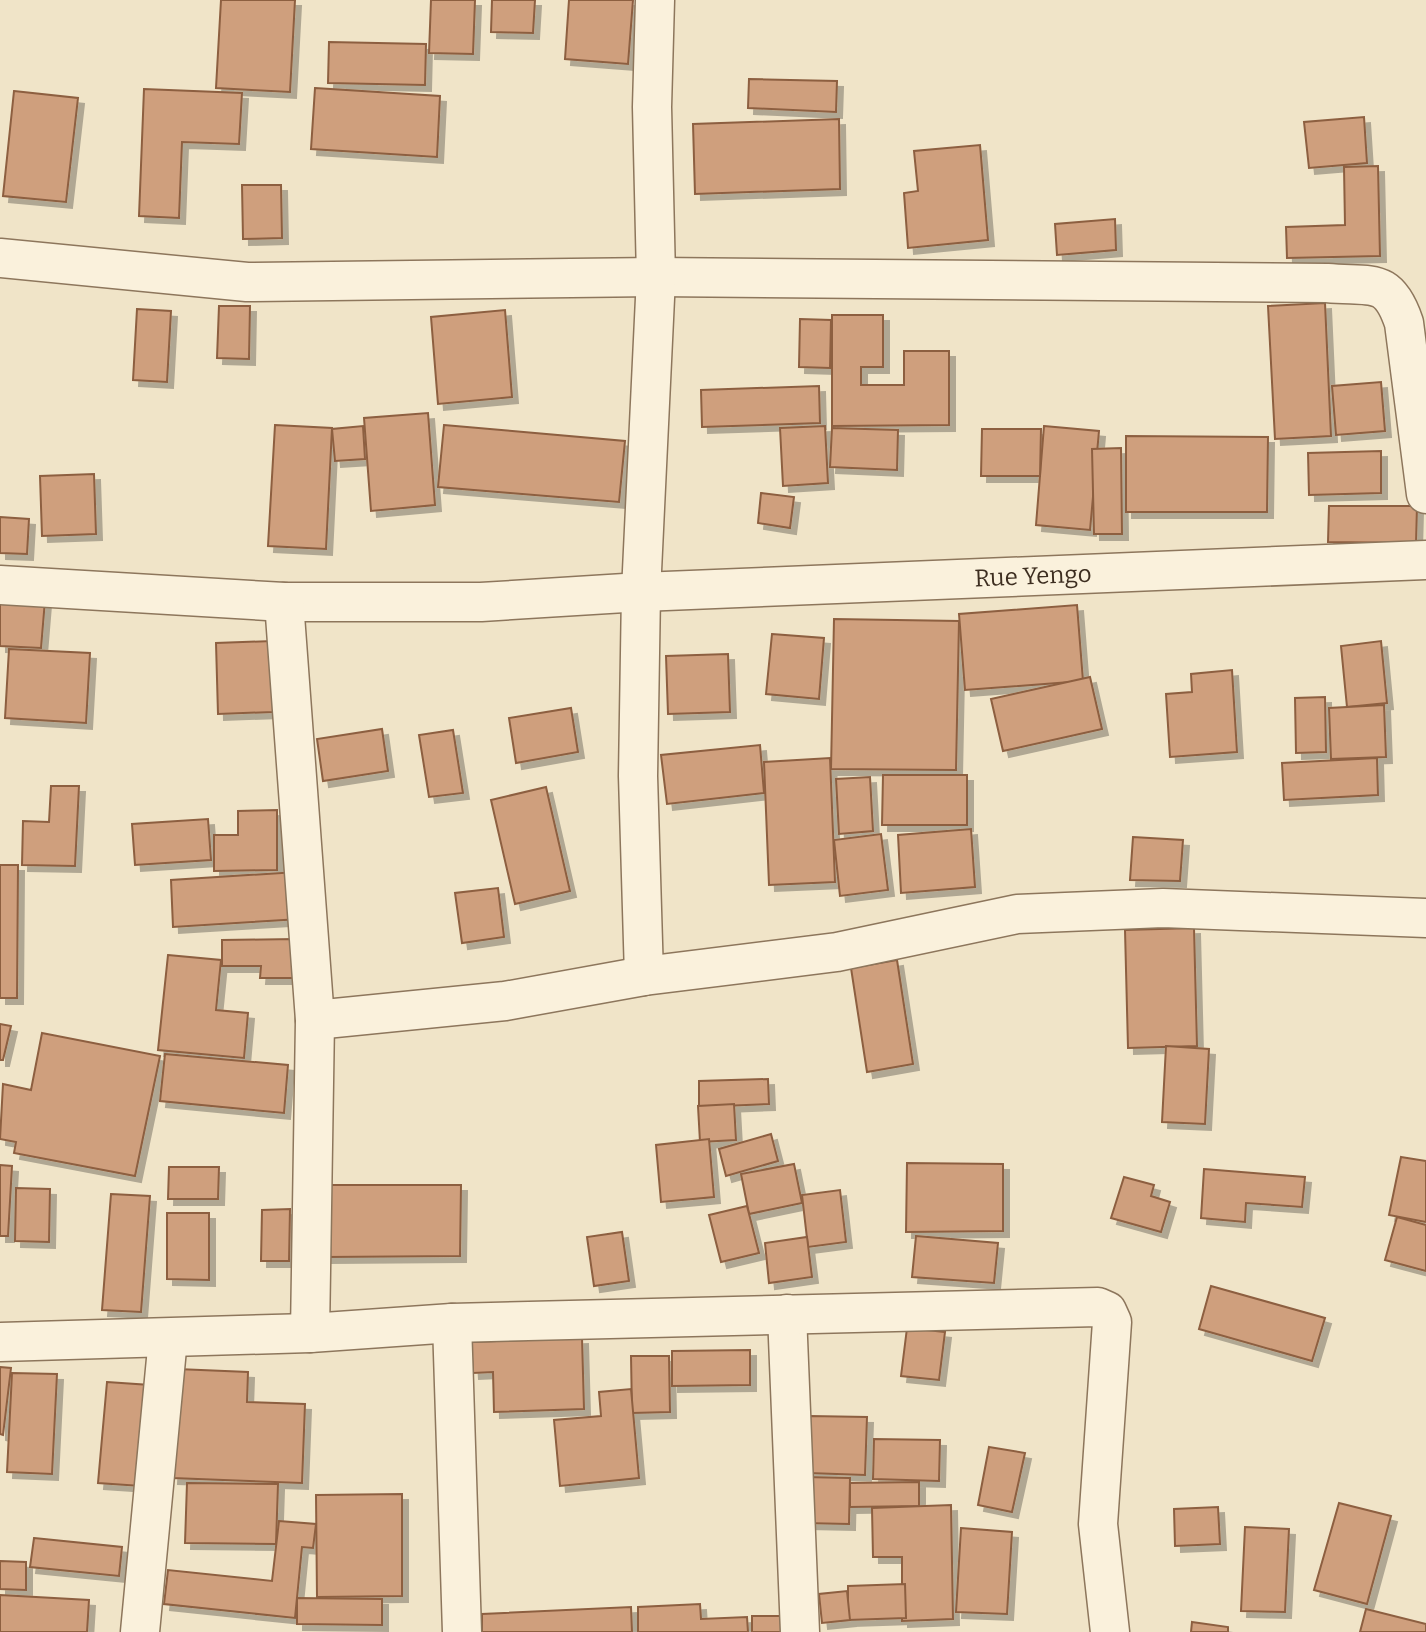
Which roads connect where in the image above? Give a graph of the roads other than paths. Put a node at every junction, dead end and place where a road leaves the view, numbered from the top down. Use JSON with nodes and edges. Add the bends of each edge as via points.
{"nodes":[{"id":1,"x":655,"y":0,"type":"edge"},
{"id":2,"x":0,"y":258,"type":"edge"},
{"id":3,"x":656,"y":277,"type":"junction"},
{"id":4,"x":1426,"y":495,"type":"edge"},
{"id":5,"x":1426,"y":559,"type":"edge"},
{"id":6,"x":0,"y":585,"type":"edge"},
{"id":7,"x":640,"y":592,"type":"junction"},
{"id":8,"x":284,"y":602,"type":"junction"},
{"id":9,"x":1426,"y":918,"type":"edge"},
{"id":10,"x":645,"y":976,"type":"junction"},
{"id":11,"x":315,"y":1020,"type":"junction"},
{"id":12,"x":787,"y":1314,"type":"junction"},
{"id":13,"x":452,"y":1323,"type":"junction"},
{"id":14,"x":310,"y":1333,"type":"junction"},
{"id":15,"x":168,"y":1338,"type":"junction"},
{"id":16,"x":0,"y":1342,"type":"edge"},
{"id":17,"x":140,"y":1632,"type":"edge"},
{"id":18,"x":462,"y":1632,"type":"edge"},
{"id":19,"x":800,"y":1632,"type":"edge"},
{"id":20,"x":1110,"y":1632,"type":"edge"}],
"edges":[{"from":1,"to":3,"type":"street"},
{"from":2,"to":3,"type":"street","via":[[247,282]]},
{"from":3,"to":4,"type":"street","via":[[1327,283],[1383,288],[1395,298],[1404,323]]},
{"from":3,"to":7,"type":"street"},
{"from":5,"to":7,"type":"street","name":"Rue Yengo"},
{"from":6,"to":8,"type":"street","name":"Rue Yengo"},
{"from":7,"to":8,"type":"street","name":"Rue Yengo","via":[[481,602]]},
{"from":7,"to":10,"type":"street","via":[[638,776]]},
{"from":8,"to":11,"type":"street"},
{"from":9,"to":10,"type":"street","via":[[1163,908],[1017,914],[837,952]]},
{"from":10,"to":11,"type":"street","via":[[505,1001]]},
{"from":11,"to":14,"type":"street"},
{"from":12,"to":13,"type":"street"},
{"from":12,"to":19,"type":"street"},
{"from":12,"to":20,"type":"street","via":[[1098,1307],[1107,1311],[1112,1322],[1098,1524]]},
{"from":13,"to":14,"type":"street"},
{"from":13,"to":18,"type":"street"},
{"from":14,"to":15,"type":"street"},
{"from":15,"to":16,"type":"street"},
{"from":15,"to":17,"type":"street"}]}
